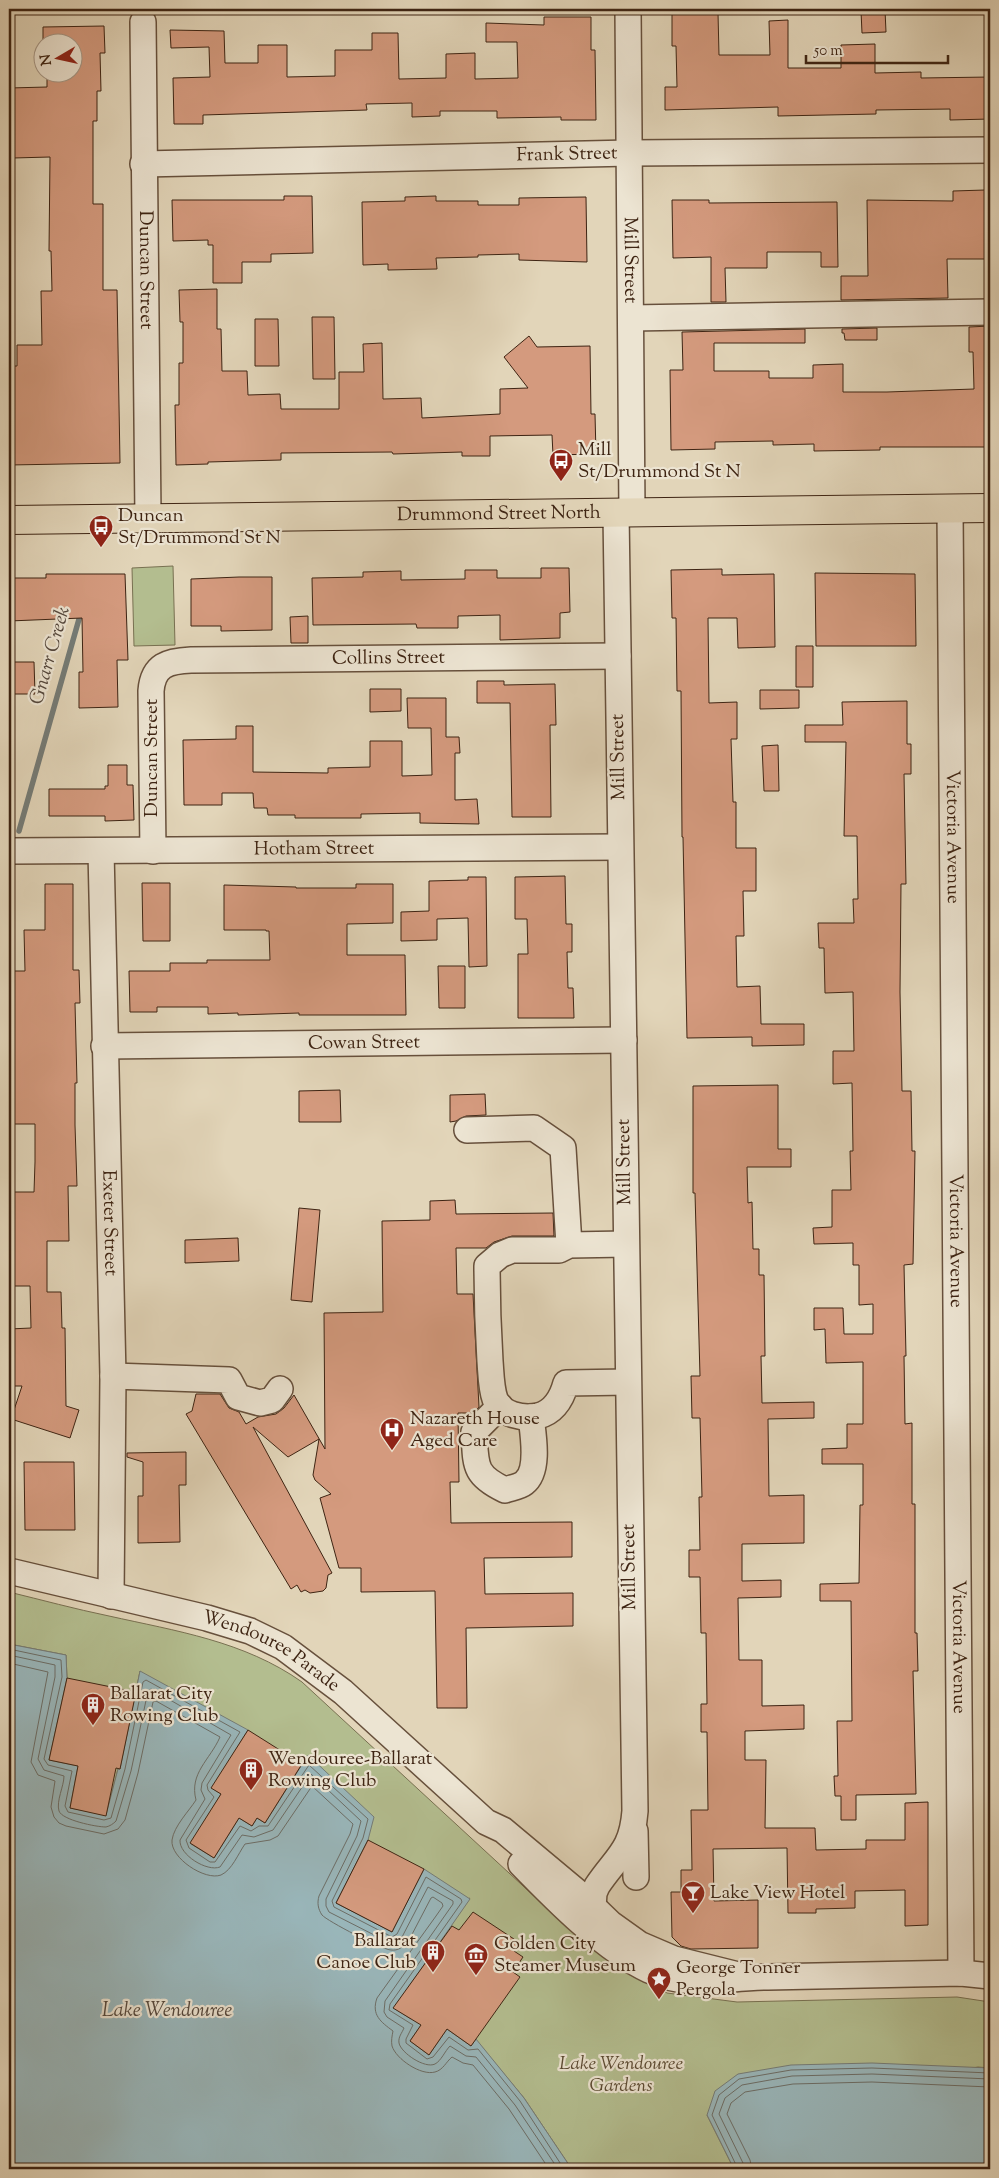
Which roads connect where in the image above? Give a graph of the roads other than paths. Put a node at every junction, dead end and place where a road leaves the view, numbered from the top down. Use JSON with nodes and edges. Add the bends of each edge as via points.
{"nodes":[{"id":1,"x":628,"y":9,"type":"edge"},
{"id":2,"x":143,"y":22,"type":"dead end"},
{"id":3,"x":990,"y":150,"type":"edge"},
{"id":4,"x":630,"y":153,"type":"junction"},
{"id":5,"x":143,"y":164,"type":"junction"},
{"id":6,"x":990,"y":312,"type":"edge"},
{"id":7,"x":631,"y":318,"type":"junction"},
{"id":8,"x":990,"y":508,"type":"edge"},
{"id":9,"x":950,"y":509,"type":"junction"},
{"id":10,"x":624,"y":513,"type":"junction"},
{"id":11,"x":148,"y":518,"type":"junction"},
{"id":12,"x":9,"y":520,"type":"edge"},
{"id":13,"x":618,"y":656,"type":"junction"},
{"id":14,"x":160,"y":668,"type":"joint"},
{"id":15,"x":620,"y":846,"type":"junction"},
{"id":16,"x":9,"y":851,"type":"edge"},
{"id":17,"x":101,"y":851,"type":"junction"},
{"id":18,"x":153,"y":851,"type":"junction"},
{"id":19,"x":624,"y":1040,"type":"junction"},
{"id":20,"x":104,"y":1046,"type":"junction"},
{"id":21,"x":467,"y":1130,"type":"dead end"},
{"id":22,"x":626,"y":1244,"type":"junction"},
{"id":23,"x":569,"y":1245,"type":"junction"},
{"id":24,"x":113,"y":1376,"type":"junction"},
{"id":25,"x":628,"y":1382,"type":"junction"},
{"id":26,"x":280,"y":1389,"type":"dead end"},
{"id":27,"x":500,"y":1406,"type":"junction"},
{"id":28,"x":531,"y":1417,"type":"junction"},
{"id":29,"x":9,"y":1572,"type":"edge"},
{"id":30,"x":111,"y":1596,"type":"junction"},
{"id":31,"x":635,"y":1811,"type":"junction"},
{"id":32,"x":636,"y":1877,"type":"dead end"},
{"id":33,"x":580,"y":1903,"type":"junction"},
{"id":34,"x":961,"y":1974,"type":"junction"},
{"id":35,"x":990,"y":1976,"type":"edge"}],
"edges":[{"from":1,"to":4,"type":"street","name":"Mill Street"},
{"from":2,"to":5,"type":"street","name":"Duncan Street"},
{"from":3,"to":4,"type":"street","name":"Frank Street"},
{"from":4,"to":5,"type":"street","name":"Frank Street"},
{"from":4,"to":7,"type":"street","name":"Mill Street"},
{"from":5,"to":11,"type":"street","name":"Duncan Street"},
{"from":6,"to":7,"type":"street"},
{"from":7,"to":10,"type":"street","name":"Mill Street"},
{"from":8,"to":9,"type":"main road","name":"Drummond Street North"},
{"from":9,"to":10,"type":"main road","name":"Drummond Street North"},
{"from":9,"to":34,"type":"street","name":"Victoria Avenue"},
{"from":10,"to":11,"type":"main road","name":"Drummond Street North"},
{"from":10,"to":13,"type":"street","name":"Mill Street"},
{"from":11,"to":12,"type":"main road","name":"Drummond Street North"},
{"from":13,"to":14,"type":"street","name":"Collins Street","via":[[191,660]]},
{"from":13,"to":15,"type":"street","name":"Mill Street"},
{"from":14,"to":18,"type":"street","name":"Duncan Street","via":[[151,691]]},
{"from":15,"to":18,"type":"street","name":"Hotham Street"},
{"from":15,"to":19,"type":"street","name":"Mill Street"},
{"from":16,"to":17,"type":"street","name":"Hotham Street"},
{"from":17,"to":18,"type":"street","name":"Hotham Street"},
{"from":17,"to":20,"type":"street","name":"Exeter Street"},
{"from":19,"to":20,"type":"street","name":"Cowan Street"},
{"from":19,"to":22,"type":"street","name":"Mill Street"},
{"from":20,"to":24,"type":"street","name":"Exeter Street"},
{"from":21,"to":23,"type":"street","via":[[534,1128],[563,1148]]},
{"from":22,"to":23,"type":"street"},
{"from":22,"to":25,"type":"street","name":"Mill Street"},
{"from":23,"to":27,"type":"street","via":[[559,1250],[512,1250],[487,1266],[491,1369],[495,1399]]},
{"from":24,"to":26,"type":"street","via":[[229,1380],[238,1397],[260,1403],[272,1400]]},
{"from":24,"to":30,"type":"street","name":"Exeter Street"},
{"from":25,"to":28,"type":"street","via":[[566,1383],[563,1394],[550,1411]]},
{"from":25,"to":31,"type":"street","name":"Mill Street"},
{"from":27,"to":28,"type":"street","via":[[518,1416]]},
{"from":27,"to":28,"type":"street","via":[[474,1432],[476,1464],[487,1482],[505,1490],[524,1483],[533,1470],[535,1445]]},
{"from":29,"to":30,"type":"street","name":"Wendouree Parade"},
{"from":30,"to":33,"type":"street","name":"Wendouree Parade","via":[[250,1631],[283,1647],[343,1692],[486,1822],[504,1830]]},
{"from":31,"to":32,"type":"street"},
{"from":31,"to":33,"type":"street","name":"Mill Street","via":[[628,1845],[594,1893]]},
{"from":33,"to":34,"type":"street","name":"Wendouree Parade","via":[[658,1954],[746,1977]]},
{"from":34,"to":35,"type":"street","name":"Wendouree Parade"}]}
